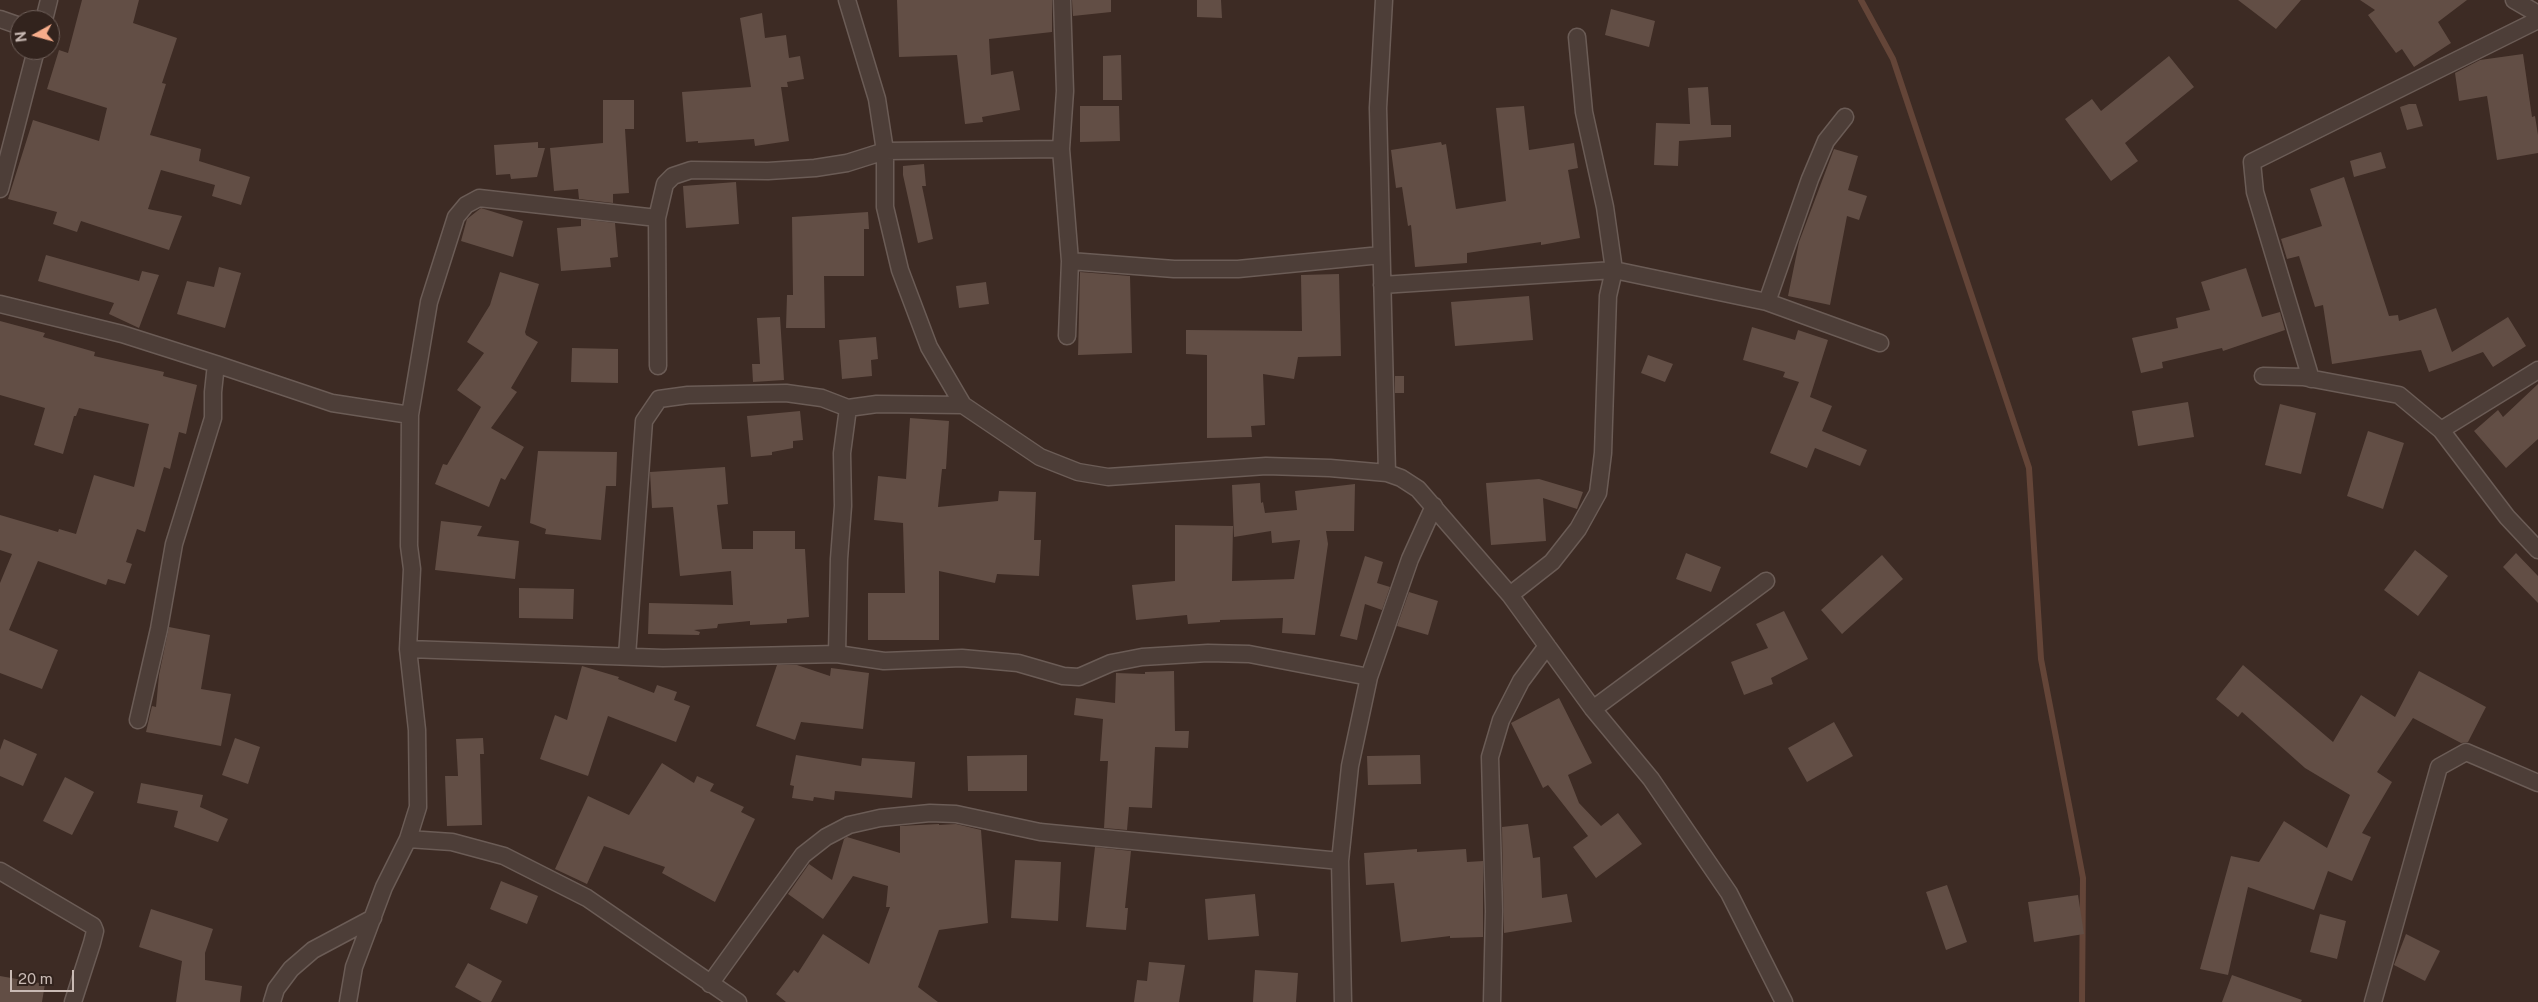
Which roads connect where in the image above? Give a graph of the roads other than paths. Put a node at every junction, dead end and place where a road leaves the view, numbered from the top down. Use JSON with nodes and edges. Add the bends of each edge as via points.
{"nodes":[{"id":1,"x":848,"y":0,"type":"edge"},
{"id":2,"x":1062,"y":0,"type":"edge"},
{"id":3,"x":1384,"y":0,"type":"edge"},
{"id":4,"x":2514,"y":0,"type":"edge"},
{"id":5,"x":2538,"y":14,"type":"edge"},
{"id":6,"x":2538,"y":20,"type":"edge"},
{"id":7,"x":1577,"y":37,"type":"dead end"},
{"id":8,"x":33,"y":60,"type":"edge"},
{"id":9,"x":1845,"y":117,"type":"dead end"},
{"id":10,"x":1061,"y":149,"type":"junction"},
{"id":11,"x":884,"y":151,"type":"junction"},
{"id":12,"x":0,"y":189,"type":"edge"},
{"id":13,"x":657,"y":218,"type":"junction"},
{"id":14,"x":1381,"y":254,"type":"junction"},
{"id":15,"x":1070,"y":260,"type":"junction"},
{"id":16,"x":1614,"y":270,"type":"junction"},
{"id":17,"x":1382,"y":285,"type":"junction"},
{"id":18,"x":1767,"y":302,"type":"junction"},
{"id":19,"x":0,"y":304,"type":"edge"},
{"id":20,"x":1067,"y":336,"type":"dead end"},
{"id":21,"x":1880,"y":343,"type":"dead end"},
{"id":22,"x":216,"y":364,"type":"junction"},
{"id":23,"x":658,"y":366,"type":"dead end"},
{"id":24,"x":2538,"y":370,"type":"edge"},
{"id":25,"x":2263,"y":376,"type":"dead end"},
{"id":26,"x":2311,"y":379,"type":"junction"},
{"id":27,"x":963,"y":405,"type":"junction"},
{"id":28,"x":848,"y":408,"type":"junction"},
{"id":29,"x":410,"y":415,"type":"junction"},
{"id":30,"x":2441,"y":430,"type":"junction"},
{"id":31,"x":1387,"y":473,"type":"junction"},
{"id":32,"x":1434,"y":506,"type":"junction"},
{"id":33,"x":2538,"y":550,"type":"edge"},
{"id":34,"x":1766,"y":581,"type":"dead end"},
{"id":35,"x":1510,"y":595,"type":"junction"},
{"id":36,"x":1547,"y":646,"type":"junction"},
{"id":37,"x":408,"y":649,"type":"junction"},
{"id":38,"x":837,"y":654,"type":"junction"},
{"id":39,"x":627,"y":656,"type":"junction"},
{"id":40,"x":1369,"y":677,"type":"junction"},
{"id":41,"x":1593,"y":709,"type":"junction"},
{"id":42,"x":138,"y":720,"type":"dead end"},
{"id":43,"x":2538,"y":783,"type":"edge"},
{"id":44,"x":408,"y":839,"type":"junction"},
{"id":45,"x":1340,"y":861,"type":"junction"},
{"id":46,"x":0,"y":871,"type":"edge"},
{"id":47,"x":373,"y":918,"type":"junction"},
{"id":48,"x":710,"y":984,"type":"junction"},
{"id":49,"x":73,"y":1002,"type":"edge"},
{"id":50,"x":272,"y":1002,"type":"edge"},
{"id":51,"x":348,"y":1002,"type":"edge"},
{"id":52,"x":738,"y":1002,"type":"edge"},
{"id":53,"x":1343,"y":1002,"type":"edge"},
{"id":54,"x":1492,"y":1002,"type":"edge"},
{"id":55,"x":1784,"y":1002,"type":"edge"},
{"id":56,"x":2373,"y":1002,"type":"edge"}],
"edges":[{"from":1,"to":11,"type":"street","via":[[877,99]]},
{"from":2,"to":10,"type":"street","via":[[1065,91]]},
{"from":3,"to":14,"type":"street","via":[[1378,108]]},
{"from":4,"to":5,"type":"street"},
{"from":6,"to":26,"type":"street","via":[[2252,162],[2255,192]]},
{"from":7,"to":16,"type":"street","via":[[1584,112]]},
{"from":8,"to":12,"type":"street"},
{"from":9,"to":18,"type":"street","via":[[1826,141],[1813,171]]},
{"from":10,"to":11,"type":"street"},
{"from":10,"to":15,"type":"street"},
{"from":11,"to":13,"type":"street","via":[[847,164],[815,168],[691,170],[673,176],[665,184]]},
{"from":11,"to":27,"type":"street","via":[[886,207],[900,270],[929,347]]},
{"from":13,"to":23,"type":"street"},
{"from":13,"to":29,"type":"street","via":[[479,198],[466,205],[456,217],[429,302]]},
{"from":14,"to":15,"type":"street","via":[[1238,268],[1174,269]]},
{"from":14,"to":17,"type":"street"},
{"from":15,"to":20,"type":"street"},
{"from":16,"to":17,"type":"street"},
{"from":16,"to":18,"type":"street"},
{"from":16,"to":35,"type":"street","via":[[1608,296],[1603,453],[1598,493],[1578,529],[1552,562]]},
{"from":17,"to":31,"type":"street"},
{"from":18,"to":21,"type":"street"},
{"from":19,"to":22,"type":"street","via":[[122,334]]},
{"from":22,"to":29,"type":"street","via":[[332,403]]},
{"from":22,"to":42,"type":"street","via":[[213,418],[174,544]]},
{"from":24,"to":30,"type":"street"},
{"from":25,"to":26,"type":"street"},
{"from":26,"to":30,"type":"street","via":[[2399,395]]},
{"from":27,"to":28,"type":"street","via":[[877,404]]},
{"from":27,"to":31,"type":"street","via":[[1040,457],[1078,472],[1108,477],[1266,466]]},
{"from":28,"to":38,"type":"street","via":[[842,453]]},
{"from":28,"to":39,"type":"street","via":[[822,398],[786,393],[688,395],[659,399],[644,420]]},
{"from":29,"to":37,"type":"street","via":[[409,546],[412,569]]},
{"from":30,"to":33,"type":"street","via":[[2507,517]]},
{"from":31,"to":32,"type":"street","via":[[1418,489]]},
{"from":32,"to":35,"type":"street"},
{"from":32,"to":40,"type":"street","via":[[1410,559]]},
{"from":34,"to":41,"type":"street"},
{"from":35,"to":36,"type":"street"},
{"from":36,"to":41,"type":"street"},
{"from":36,"to":54,"type":"street","via":[[1521,681],[1501,720],[1490,757],[1494,911]]},
{"from":37,"to":39,"type":"street"},
{"from":37,"to":44,"type":"street","via":[[419,779],[418,807]]},
{"from":38,"to":39,"type":"street"},
{"from":38,"to":40,"type":"street","via":[[884,661],[992,660],[1079,677],[1111,663],[1142,657],[1249,654]]},
{"from":40,"to":45,"type":"street","via":[[1350,766]]},
{"from":41,"to":55,"type":"street","via":[[1652,779],[1729,893]]},
{"from":43,"to":56,"type":"street","via":[[2466,752],[2439,767]]},
{"from":44,"to":47,"type":"street"},
{"from":44,"to":48,"type":"street","via":[[452,842],[504,856],[623,920]]},
{"from":45,"to":48,"type":"street","via":[[1040,832],[956,814],[930,812],[880,818],[849,825],[826,837],[803,855]]},
{"from":45,"to":53,"type":"street"},
{"from":46,"to":49,"type":"street","via":[[93,926],[92,943]]},
{"from":47,"to":50,"type":"street","via":[[314,950],[291,969],[276,989]]},
{"from":47,"to":51,"type":"street","via":[[354,967]]},
{"from":48,"to":52,"type":"street"}]}
